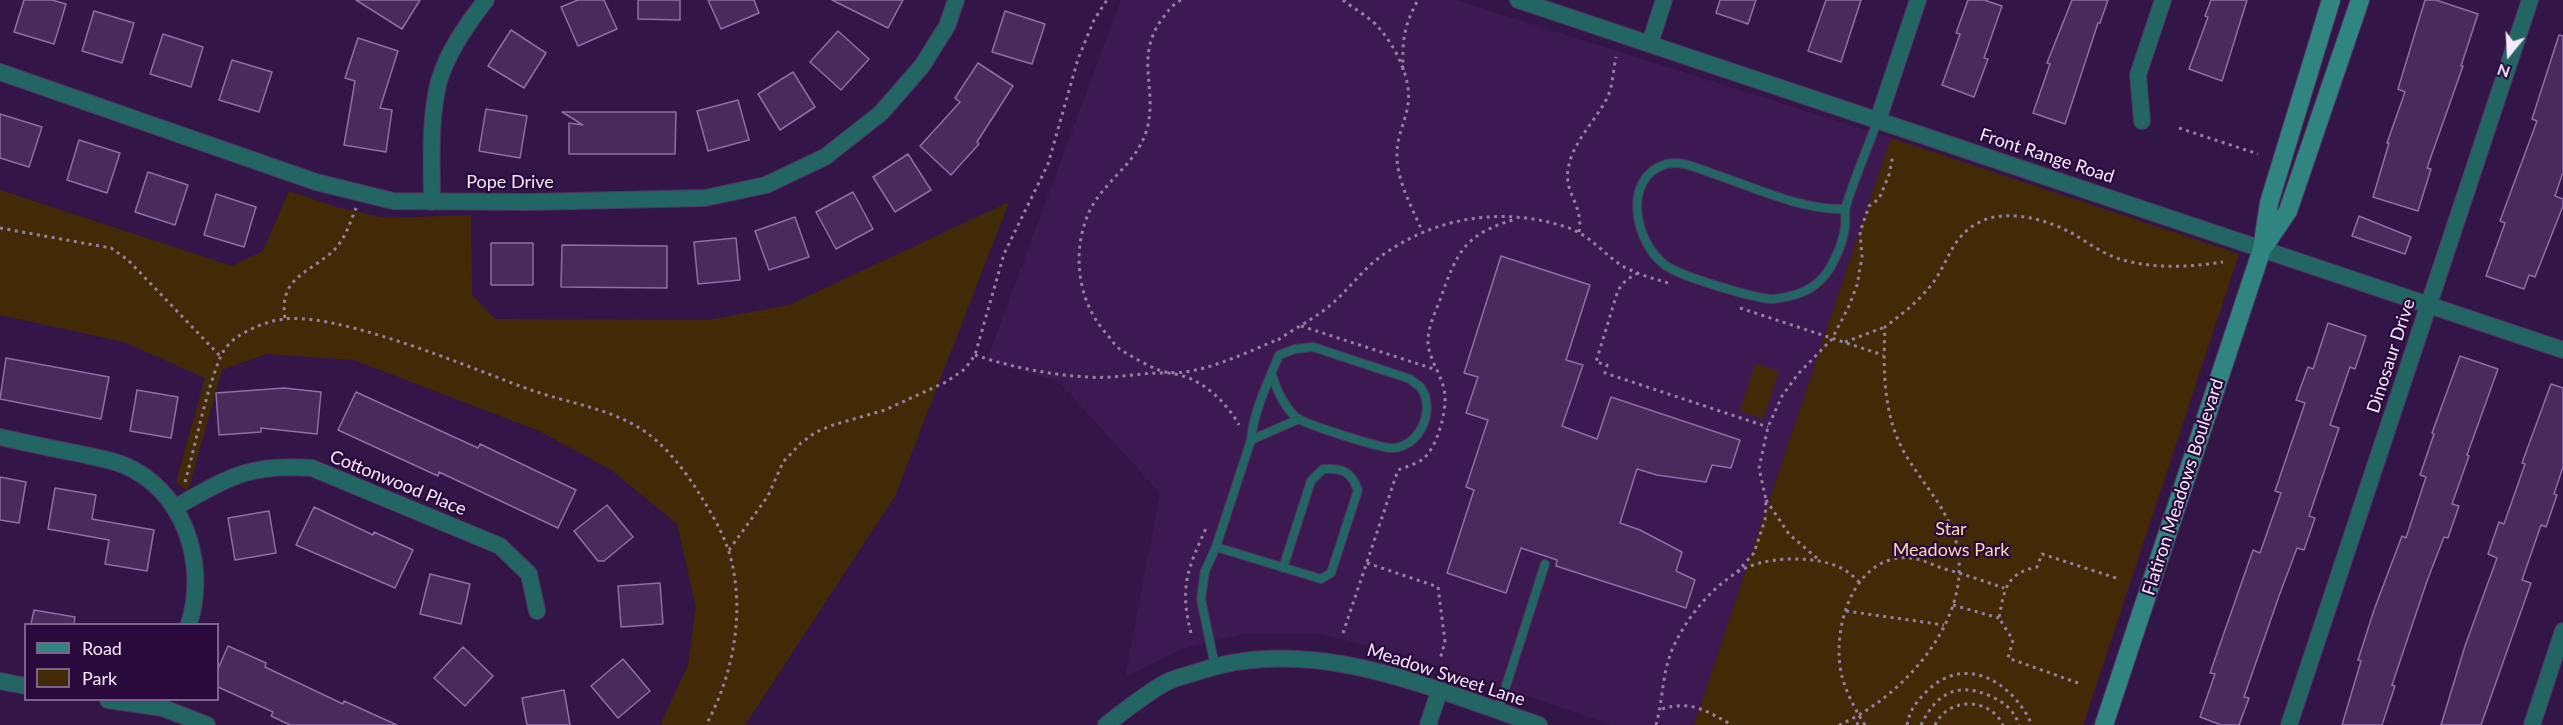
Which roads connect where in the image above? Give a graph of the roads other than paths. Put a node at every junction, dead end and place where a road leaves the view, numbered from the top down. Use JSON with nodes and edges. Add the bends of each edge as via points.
{"nodes":[{"id":1,"x":486,"y":0,"type":"edge"},
{"id":2,"x":956,"y":0,"type":"edge"},
{"id":3,"x":1518,"y":0,"type":"edge"},
{"id":4,"x":1664,"y":0,"type":"edge"},
{"id":5,"x":1918,"y":0,"type":"edge"},
{"id":6,"x":2163,"y":0,"type":"edge"},
{"id":7,"x":2331,"y":0,"type":"edge"},
{"id":8,"x":2360,"y":0,"type":"edge"},
{"id":9,"x":2530,"y":0,"type":"edge"},
{"id":10,"x":1650,"y":43,"type":"junction"},
{"id":11,"x":0,"y":72,"type":"edge"},
{"id":12,"x":1878,"y":120,"type":"junction"},
{"id":13,"x":2142,"y":121,"type":"dead end"},
{"id":14,"x":432,"y":202,"type":"junction"},
{"id":15,"x":1845,"y":208,"type":"junction"},
{"id":16,"x":2262,"y":249,"type":"junction"},
{"id":17,"x":2428,"y":305,"type":"junction"},
{"id":18,"x":2563,"y":350,"type":"edge"},
{"id":19,"x":1272,"y":375,"type":"junction"},
{"id":20,"x":1299,"y":419,"type":"junction"},
{"id":21,"x":0,"y":437,"type":"edge"},
{"id":22,"x":1251,"y":440,"type":"junction"},
{"id":23,"x":174,"y":508,"type":"junction"},
{"id":24,"x":1216,"y":547,"type":"junction"},
{"id":25,"x":1545,"y":564,"type":"dead end"},
{"id":26,"x":1282,"y":568,"type":"junction"},
{"id":27,"x":537,"y":611,"type":"dead end"},
{"id":28,"x":189,"y":623,"type":"edge"},
{"id":29,"x":2563,"y":632,"type":"edge"},
{"id":30,"x":1215,"y":666,"type":"junction"},
{"id":31,"x":0,"y":681,"type":"edge"},
{"id":32,"x":24,"y":686,"type":"edge"},
{"id":33,"x":1439,"y":692,"type":"junction"},
{"id":34,"x":131,"y":701,"type":"edge"},
{"id":35,"x":165,"y":704,"type":"edge"},
{"id":36,"x":1498,"y":711,"type":"junction"},
{"id":37,"x":207,"y":725,"type":"edge"},
{"id":38,"x":1106,"y":725,"type":"edge"},
{"id":39,"x":1428,"y":725,"type":"edge"},
{"id":40,"x":1539,"y":725,"type":"edge"},
{"id":41,"x":2104,"y":725,"type":"edge"},
{"id":42,"x":2289,"y":725,"type":"edge"},
{"id":43,"x":2532,"y":725,"type":"edge"}],
"edges":[{"from":1,"to":14,"type":"street","via":[[462,30],[440,80],[433,122]]},
{"from":2,"to":14,"type":"street","name":"Pope Drive","via":[[947,26],[922,66],[881,113],[825,157],[766,185],[705,198]]},
{"from":3,"to":10,"type":"street","name":"Front Range Road"},
{"from":4,"to":10,"type":"street"},
{"from":5,"to":12,"type":"street"},
{"from":6,"to":13,"type":"street","via":[[2138,75]]},
{"from":7,"to":16,"type":"street","name":"Flatiron Meadows Boulevard","via":[[2269,203]]},
{"from":8,"to":16,"type":"street","name":"Flatiron Meadows Boulevard","via":[[2288,211]]},
{"from":9,"to":17,"type":"street","name":"Dinosaur Drive"},
{"from":10,"to":12,"type":"street","name":"Front Range Road"},
{"from":11,"to":14,"type":"street","name":"Pope Drive","via":[[316,182],[393,201]]},
{"from":12,"to":15,"type":"lane"},
{"from":12,"to":16,"type":"street","name":"Front Range Road"},
{"from":15,"to":15,"type":"lane","via":[[1809,204],[1679,163],[1655,169],[1643,181],[1638,220],[1646,242],[1665,266],[1773,299],[1817,284],[1834,261],[1844,230]]},
{"from":16,"to":17,"type":"street","name":"Front Range Road"},
{"from":16,"to":41,"type":"street","name":"Flatiron Meadows Boulevard"},
{"from":17,"to":18,"type":"street","name":"Front Range Road"},
{"from":17,"to":42,"type":"street","name":"Dinosaur Drive"},
{"from":19,"to":20,"type":"lane","via":[[1279,396]]},
{"from":19,"to":20,"type":"lane","via":[[1279,355],[1313,347],[1410,379],[1421,388],[1426,408],[1420,433],[1394,448]]},
{"from":19,"to":22,"type":"lane","via":[[1253,423]]},
{"from":20,"to":22,"type":"lane"},
{"from":21,"to":23,"type":"street","via":[[118,462],[150,481]]},
{"from":22,"to":24,"type":"lane"},
{"from":23,"to":27,"type":"street","name":"Cottonwood Place","via":[[251,470],[281,466],[312,468],[501,546],[529,574]]},
{"from":23,"to":28,"type":"street","via":[[186,527],[194,553],[197,578]]},
{"from":24,"to":26,"type":"lane"},
{"from":24,"to":30,"type":"lane","via":[[1205,571],[1201,599]]},
{"from":25,"to":36,"type":"lane"},
{"from":26,"to":26,"type":"lane","via":[[1321,579],[1331,573],[1358,490],[1354,478],[1339,468],[1323,469],[1311,481]]},
{"from":29,"to":43,"type":"street"},
{"from":30,"to":33,"type":"street","name":"Meadow Sweet Lane","via":[[1297,657],[1363,667]]},
{"from":30,"to":38,"type":"street","name":"Meadow Sweet Lane","via":[[1167,682]]},
{"from":31,"to":32,"type":"street"},
{"from":33,"to":36,"type":"street","name":"Meadow Sweet Lane"},
{"from":33,"to":39,"type":"street"},
{"from":34,"to":35,"type":"street"},
{"from":35,"to":37,"type":"street"},
{"from":36,"to":40,"type":"street","name":"Meadow Sweet Lane"}]}
